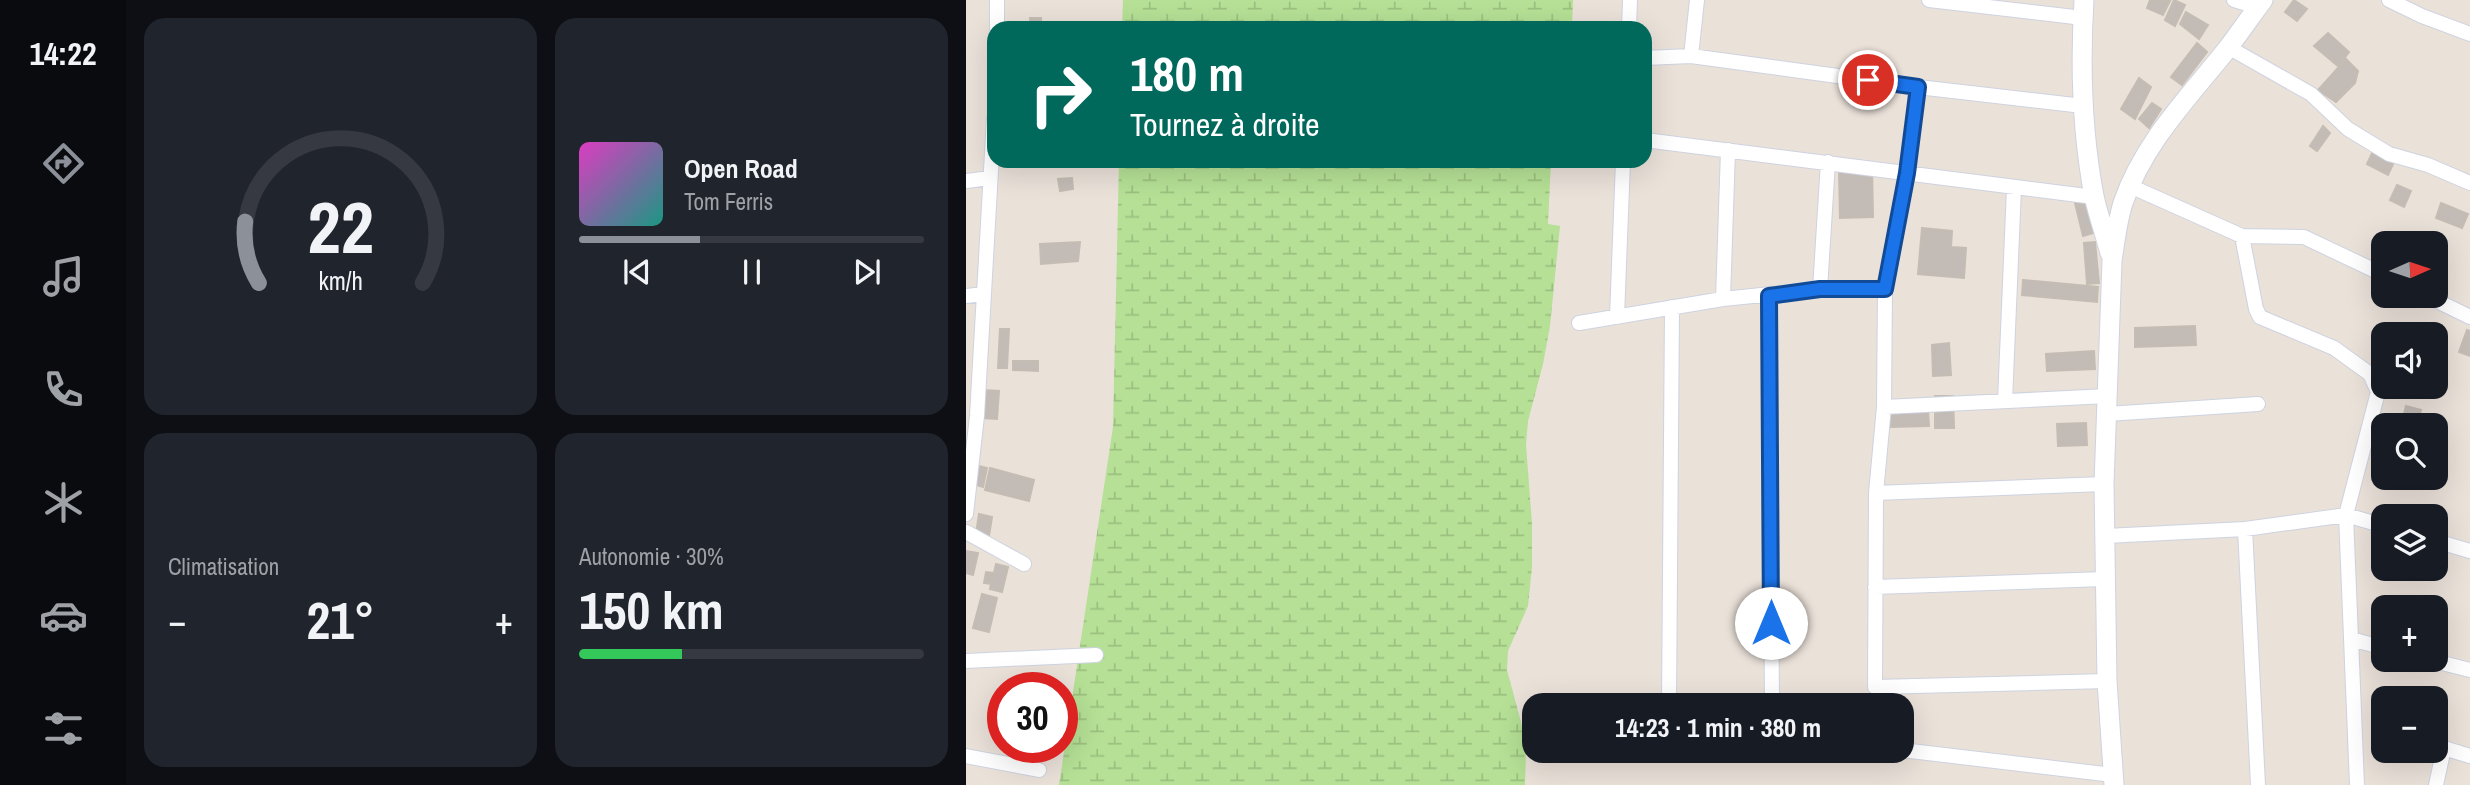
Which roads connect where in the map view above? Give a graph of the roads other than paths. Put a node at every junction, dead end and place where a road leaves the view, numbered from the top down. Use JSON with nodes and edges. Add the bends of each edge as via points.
{"nodes":[{"id":1,"x":997,"y":0,"type":"edge"},
{"id":2,"x":1630,"y":0,"type":"edge"},
{"id":3,"x":1697,"y":0,"type":"edge"},
{"id":4,"x":1929,"y":0,"type":"edge"},
{"id":5,"x":2234,"y":0,"type":"edge"},
{"id":6,"x":2389,"y":0,"type":"edge"},
{"id":7,"x":1982,"y":2,"type":"edge"},
{"id":8,"x":2260,"y":3,"type":"edge"},
{"id":9,"x":2084,"y":9,"type":"edge"},
{"id":10,"x":997,"y":21,"type":"edge"},
{"id":11,"x":1629,"y":21,"type":"edge"},
{"id":12,"x":2470,"y":34,"type":"edge"},
{"id":13,"x":2228,"y":47,"type":"junction"},
{"id":14,"x":1692,"y":56,"type":"junction"},
{"id":15,"x":1652,"y":58,"type":"edge"},
{"id":16,"x":1918,"y":87,"type":"junction"},
{"id":17,"x":2083,"y":106,"type":"junction"},
{"id":18,"x":1652,"y":141,"type":"edge"},
{"id":19,"x":1728,"y":150,"type":"junction"},
{"id":20,"x":1828,"y":162,"type":"junction"},
{"id":21,"x":991,"y":168,"type":"edge"},
{"id":22,"x":1623,"y":168,"type":"edge"},
{"id":23,"x":1907,"y":173,"type":"junction"},
{"id":24,"x":990,"y":178,"type":"junction"},
{"id":25,"x":966,"y":181,"type":"edge"},
{"id":26,"x":2470,"y":183,"type":"edge"},
{"id":27,"x":2130,"y":186,"type":"junction"},
{"id":28,"x":2014,"y":188,"type":"junction"},
{"id":29,"x":2094,"y":197,"type":"junction"},
{"id":30,"x":2242,"y":236,"type":"junction"},
{"id":31,"x":2112,"y":261,"type":"junction"},
{"id":32,"x":2371,"y":269,"type":"edge"},
{"id":33,"x":1820,"y":289,"type":"junction"},
{"id":34,"x":1885,"y":289,"type":"junction"},
{"id":35,"x":984,"y":294,"type":"junction"},
{"id":36,"x":966,"y":296,"type":"edge"},
{"id":37,"x":1769,"y":296,"type":"junction"},
{"id":38,"x":1723,"y":299,"type":"junction"},
{"id":39,"x":2448,"y":306,"type":"edge"},
{"id":40,"x":1672,"y":307,"type":"junction"},
{"id":41,"x":1617,"y":317,"type":"junction"},
{"id":42,"x":2470,"y":317,"type":"edge"},
{"id":43,"x":1579,"y":323,"type":"dead end"},
{"id":44,"x":2005,"y":401,"type":"junction"},
{"id":45,"x":2259,"y":404,"type":"dead end"},
{"id":46,"x":2108,"y":405,"type":"junction"},
{"id":47,"x":1884,"y":407,"type":"junction"},
{"id":48,"x":971,"y":417,"type":"edge"},
{"id":49,"x":2104,"y":484,"type":"junction"},
{"id":50,"x":1876,"y":493,"type":"junction"},
{"id":51,"x":966,"y":514,"type":"edge"},
{"id":52,"x":2346,"y":514,"type":"junction"},
{"id":53,"x":2371,"y":522,"type":"edge"},
{"id":54,"x":2245,"y":529,"type":"junction"},
{"id":55,"x":966,"y":532,"type":"edge"},
{"id":56,"x":2106,"y":536,"type":"junction"},
{"id":57,"x":2448,"y":545,"type":"edge"},
{"id":58,"x":2470,"y":551,"type":"edge"},
{"id":59,"x":1024,"y":564,"type":"dead end"},
{"id":60,"x":2105,"y":579,"type":"junction"},
{"id":61,"x":1875,"y":587,"type":"junction"},
{"id":62,"x":2351,"y":639,"type":"junction"},
{"id":63,"x":2371,"y":644,"type":"edge"},
{"id":64,"x":1096,"y":655,"type":"dead end"},
{"id":65,"x":966,"y":661,"type":"edge"},
{"id":66,"x":2448,"y":664,"type":"edge"},
{"id":67,"x":2470,"y":670,"type":"edge"},
{"id":68,"x":2107,"y":681,"type":"junction"},
{"id":69,"x":1669,"y":693,"type":"edge"},
{"id":70,"x":1772,"y":693,"type":"edge"},
{"id":71,"x":1914,"y":752,"type":"edge"},
{"id":72,"x":2470,"y":756,"type":"edge"},
{"id":73,"x":966,"y":757,"type":"edge"},
{"id":74,"x":1039,"y":770,"type":"dead end"},
{"id":75,"x":2114,"y":780,"type":"edge"},
{"id":76,"x":2258,"y":785,"type":"edge"},
{"id":77,"x":2357,"y":785,"type":"edge"},
{"id":78,"x":2436,"y":785,"type":"edge"}],
"edges":[{"from":1,"to":10,"type":"street"},
{"from":2,"to":11,"type":"street"},
{"from":3,"to":14,"type":"street"},
{"from":4,"to":7,"type":"street"},
{"from":5,"to":8,"type":"street"},
{"from":6,"to":12,"type":"street"},
{"from":7,"to":9,"type":"street"},
{"from":8,"to":13,"type":"main road"},
{"from":9,"to":17,"type":"main road"},
{"from":13,"to":26,"type":"street","via":[[2311,94],[2348,129],[2389,154]]},
{"from":13,"to":27,"type":"main road","via":[[2172,114]]},
{"from":14,"to":15,"type":"street"},
{"from":14,"to":16,"type":"street"},
{"from":16,"to":17,"type":"street"},
{"from":16,"to":23,"type":"street"},
{"from":17,"to":29,"type":"main road"},
{"from":18,"to":19,"type":"street"},
{"from":19,"to":20,"type":"street"},
{"from":19,"to":38,"type":"street"},
{"from":20,"to":23,"type":"street"},
{"from":20,"to":33,"type":"street"},
{"from":21,"to":24,"type":"street"},
{"from":22,"to":41,"type":"street"},
{"from":23,"to":28,"type":"street"},
{"from":23,"to":34,"type":"street"},
{"from":24,"to":25,"type":"street"},
{"from":24,"to":35,"type":"street"},
{"from":27,"to":30,"type":"street"},
{"from":27,"to":31,"type":"main road"},
{"from":28,"to":29,"type":"street"},
{"from":28,"to":44,"type":"street"},
{"from":29,"to":31,"type":"main road"},
{"from":30,"to":32,"type":"street","via":[[2304,237]]},
{"from":30,"to":52,"type":"street","via":[[2260,317],[2334,348],[2370,374],[2378,392]]},
{"from":31,"to":46,"type":"main road"},
{"from":33,"to":34,"type":"street"},
{"from":33,"to":37,"type":"street"},
{"from":34,"to":47,"type":"street"},
{"from":35,"to":36,"type":"street"},
{"from":35,"to":48,"type":"street"},
{"from":37,"to":38,"type":"street"},
{"from":37,"to":70,"type":"street"},
{"from":38,"to":40,"type":"street"},
{"from":39,"to":42,"type":"street"},
{"from":40,"to":41,"type":"street"},
{"from":40,"to":69,"type":"street"},
{"from":41,"to":43,"type":"street"},
{"from":44,"to":46,"type":"street"},
{"from":44,"to":47,"type":"street"},
{"from":45,"to":46,"type":"street"},
{"from":46,"to":49,"type":"main road"},
{"from":47,"to":50,"type":"street"},
{"from":48,"to":51,"type":"street"},
{"from":49,"to":50,"type":"street"},
{"from":49,"to":56,"type":"main road"},
{"from":50,"to":61,"type":"street"},
{"from":52,"to":53,"type":"street"},
{"from":52,"to":54,"type":"street"},
{"from":52,"to":62,"type":"street"},
{"from":54,"to":56,"type":"street"},
{"from":54,"to":76,"type":"street"},
{"from":55,"to":59,"type":"street"},
{"from":56,"to":60,"type":"main road"},
{"from":57,"to":58,"type":"street"},
{"from":60,"to":61,"type":"street"},
{"from":60,"to":68,"type":"main road"},
{"from":61,"to":68,"type":"street","via":[[1875,687]]},
{"from":62,"to":63,"type":"street"},
{"from":62,"to":77,"type":"street"},
{"from":64,"to":65,"type":"street"},
{"from":66,"to":67,"type":"street"},
{"from":68,"to":75,"type":"main road"},
{"from":71,"to":75,"type":"street"},
{"from":72,"to":78,"type":"street","via":[[2444,748]]},
{"from":73,"to":74,"type":"street"}]}
